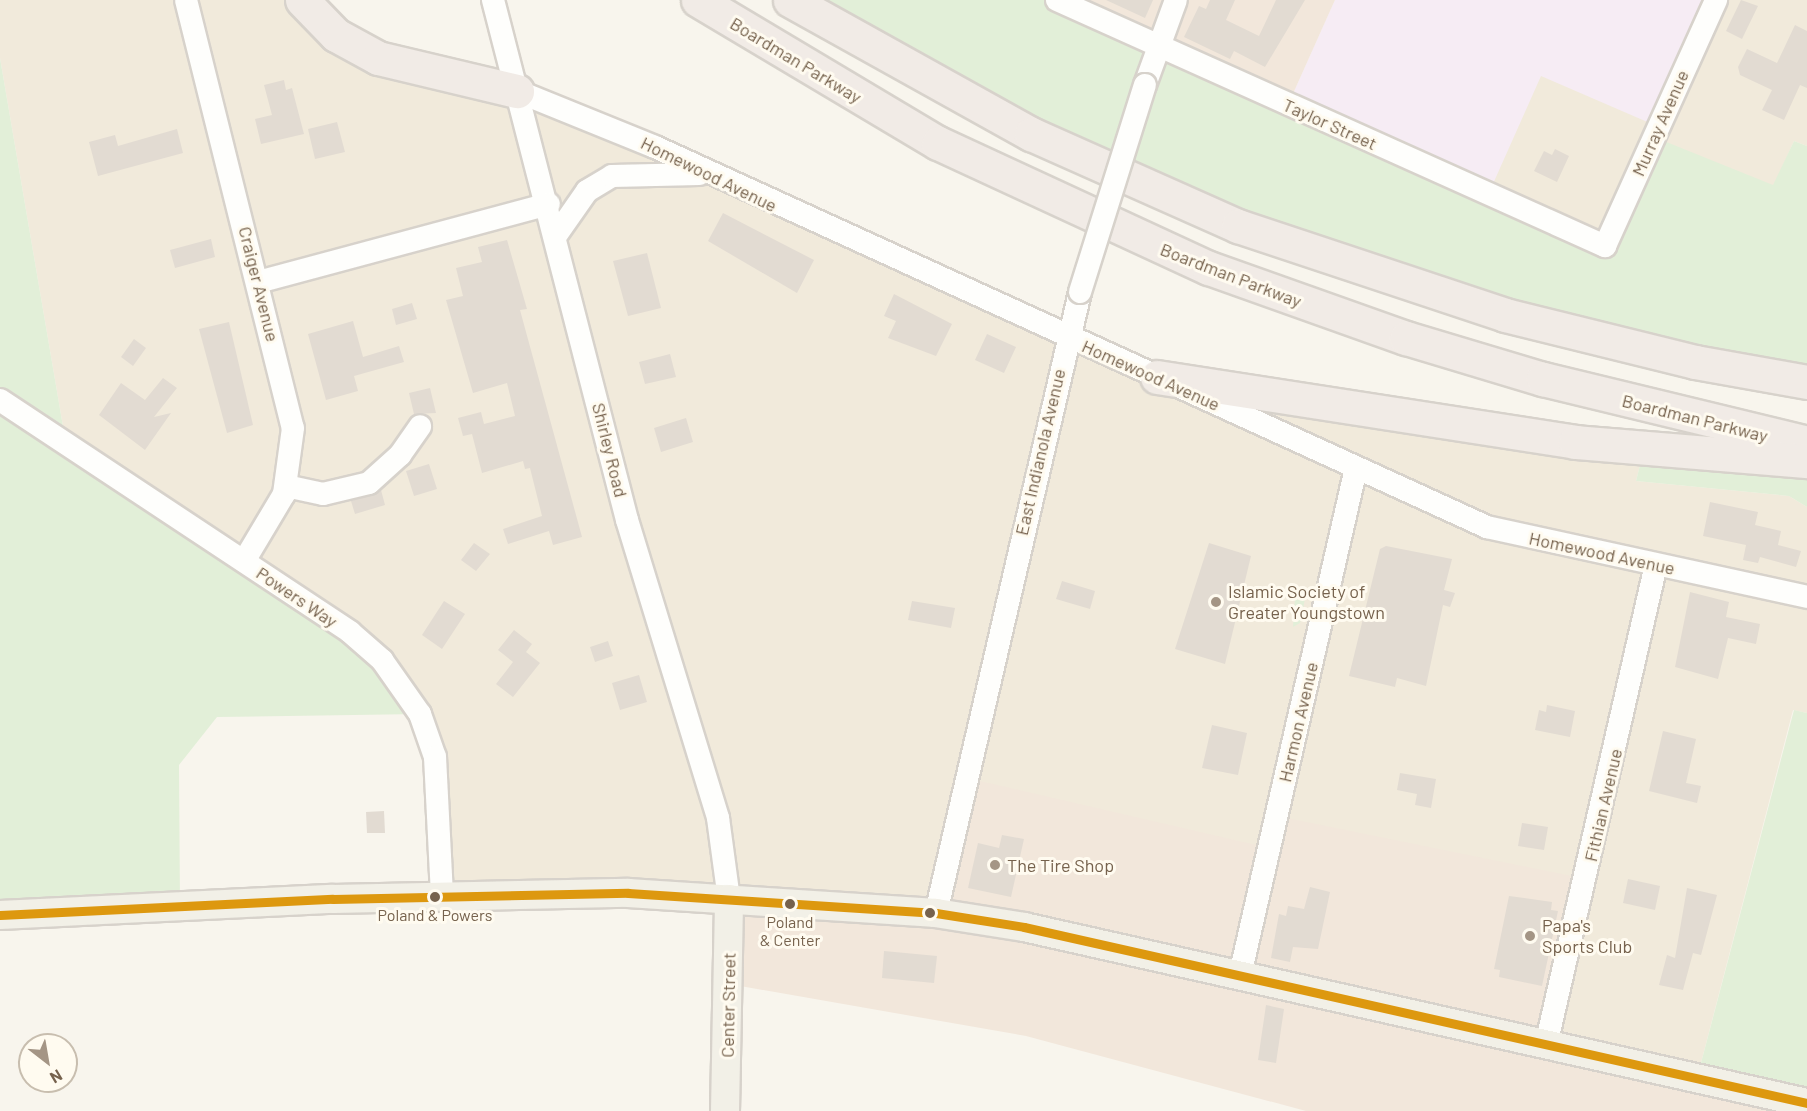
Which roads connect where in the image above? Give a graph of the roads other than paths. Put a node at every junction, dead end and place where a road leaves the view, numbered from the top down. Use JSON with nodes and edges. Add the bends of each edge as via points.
{"nodes":[{"id":1,"x":186,"y":0,"type":"edge"},
{"id":2,"x":302,"y":0,"type":"edge"},
{"id":3,"x":493,"y":0,"type":"edge"},
{"id":4,"x":698,"y":0,"type":"edge"},
{"id":5,"x":790,"y":0,"type":"edge"},
{"id":6,"x":1057,"y":0,"type":"edge"},
{"id":7,"x":1176,"y":0,"type":"edge"},
{"id":8,"x":1716,"y":0,"type":"edge"},
{"id":9,"x":1158,"y":46,"type":"junction"},
{"id":10,"x":516,"y":91,"type":"junction"},
{"id":11,"x":705,"y":174,"type":"junction"},
{"id":12,"x":549,"y":204,"type":"junction"},
{"id":13,"x":557,"y":234,"type":"junction"},
{"id":14,"x":1605,"y":246,"type":"joint"},
{"id":15,"x":258,"y":282,"type":"junction"},
{"id":16,"x":1066,"y":337,"type":"junction"},
{"id":17,"x":1157,"y":377,"type":"junction"},
{"id":18,"x":1807,"y":382,"type":"edge"},
{"id":19,"x":0,"y":400,"type":"edge"},
{"id":20,"x":420,"y":426,"type":"dead end"},
{"id":21,"x":1807,"y":443,"type":"edge"},
{"id":22,"x":1807,"y":461,"type":"edge"},
{"id":23,"x":1356,"y":468,"type":"junction"},
{"id":24,"x":286,"y":486,"type":"junction"},
{"id":25,"x":244,"y":561,"type":"junction"},
{"id":26,"x":1656,"y":566,"type":"junction"},
{"id":27,"x":1807,"y":597,"type":"edge"},
{"id":28,"x":442,"y":895,"type":"junction"},
{"id":29,"x":729,"y":899,"type":"junction"},
{"id":30,"x":936,"y":913,"type":"junction"},
{"id":31,"x":0,"y":915,"type":"edge"},
{"id":32,"x":1240,"y":975,"type":"junction"},
{"id":33,"x":1546,"y":1045,"type":"junction"},
{"id":34,"x":1807,"y":1103,"type":"edge"},
{"id":35,"x":725,"y":1111,"type":"edge"}],
"edges":[{"from":1,"to":15,"type":"street","name":"Craiger Avenue"},
{"from":2,"to":10,"type":"highway","via":[[336,35],[378,58]]},
{"from":3,"to":10,"type":"street","name":"Shirley Road"},
{"from":4,"to":21,"type":"highway","name":"Boardman Parkway","via":[[938,143],[1209,268],[1406,338],[1531,375],[1694,420]]},
{"from":5,"to":18,"type":"highway","via":[[1031,134],[1269,237],[1505,315],[1615,344]]},
{"from":6,"to":9,"type":"street","name":"Taylor Street"},
{"from":7,"to":9,"type":"street","name":"East Indianola Avenue"},
{"from":8,"to":14,"type":"street","name":"Murray Avenue"},
{"from":9,"to":14,"type":"street","name":"Taylor Street"},
{"from":9,"to":16,"type":"street","name":"East Indianola Avenue","bridge":true},
{"from":10,"to":11,"type":"street","name":"Homewood Avenue","via":[[645,142]]},
{"from":10,"to":12,"type":"street","name":"Shirley Road"},
{"from":11,"to":13,"type":"street","via":[[612,176],[587,191]]},
{"from":11,"to":16,"type":"street","name":"Homewood Avenue"},
{"from":12,"to":13,"type":"street","name":"Shirley Road"},
{"from":12,"to":15,"type":"street"},
{"from":13,"to":29,"type":"street","name":"Shirley Road","via":[[627,520],[718,818]]},
{"from":15,"to":24,"type":"street","name":"Craiger Avenue","via":[[294,428]]},
{"from":16,"to":17,"type":"street","name":"Homewood Avenue"},
{"from":16,"to":30,"type":"street","name":"East Indianola Avenue"},
{"from":17,"to":22,"type":"highway","via":[[1575,442]]},
{"from":17,"to":23,"type":"street","name":"Homewood Avenue"},
{"from":19,"to":25,"type":"street","name":"Powers Way"},
{"from":20,"to":24,"type":"street","via":[[400,455],[369,483],[323,494]]},
{"from":23,"to":26,"type":"street","name":"Homewood Avenue","via":[[1487,527]]},
{"from":23,"to":32,"type":"street","name":"Harmon Avenue"},
{"from":24,"to":25,"type":"street","name":"Craiger Avenue"},
{"from":25,"to":28,"type":"street","name":"Powers Way","via":[[350,632],[406,691],[435,758]]},
{"from":26,"to":27,"type":"street","name":"Homewood Avenue"},
{"from":26,"to":33,"type":"street","name":"Fithian Avenue"},
{"from":28,"to":29,"type":"main road","via":[[628,893]]},
{"from":28,"to":31,"type":"main road"},
{"from":29,"to":30,"type":"main road"},
{"from":29,"to":35,"type":"main road","name":"Center Street"},
{"from":30,"to":32,"type":"main road"},
{"from":32,"to":33,"type":"main road"},
{"from":33,"to":34,"type":"main road"}]}
